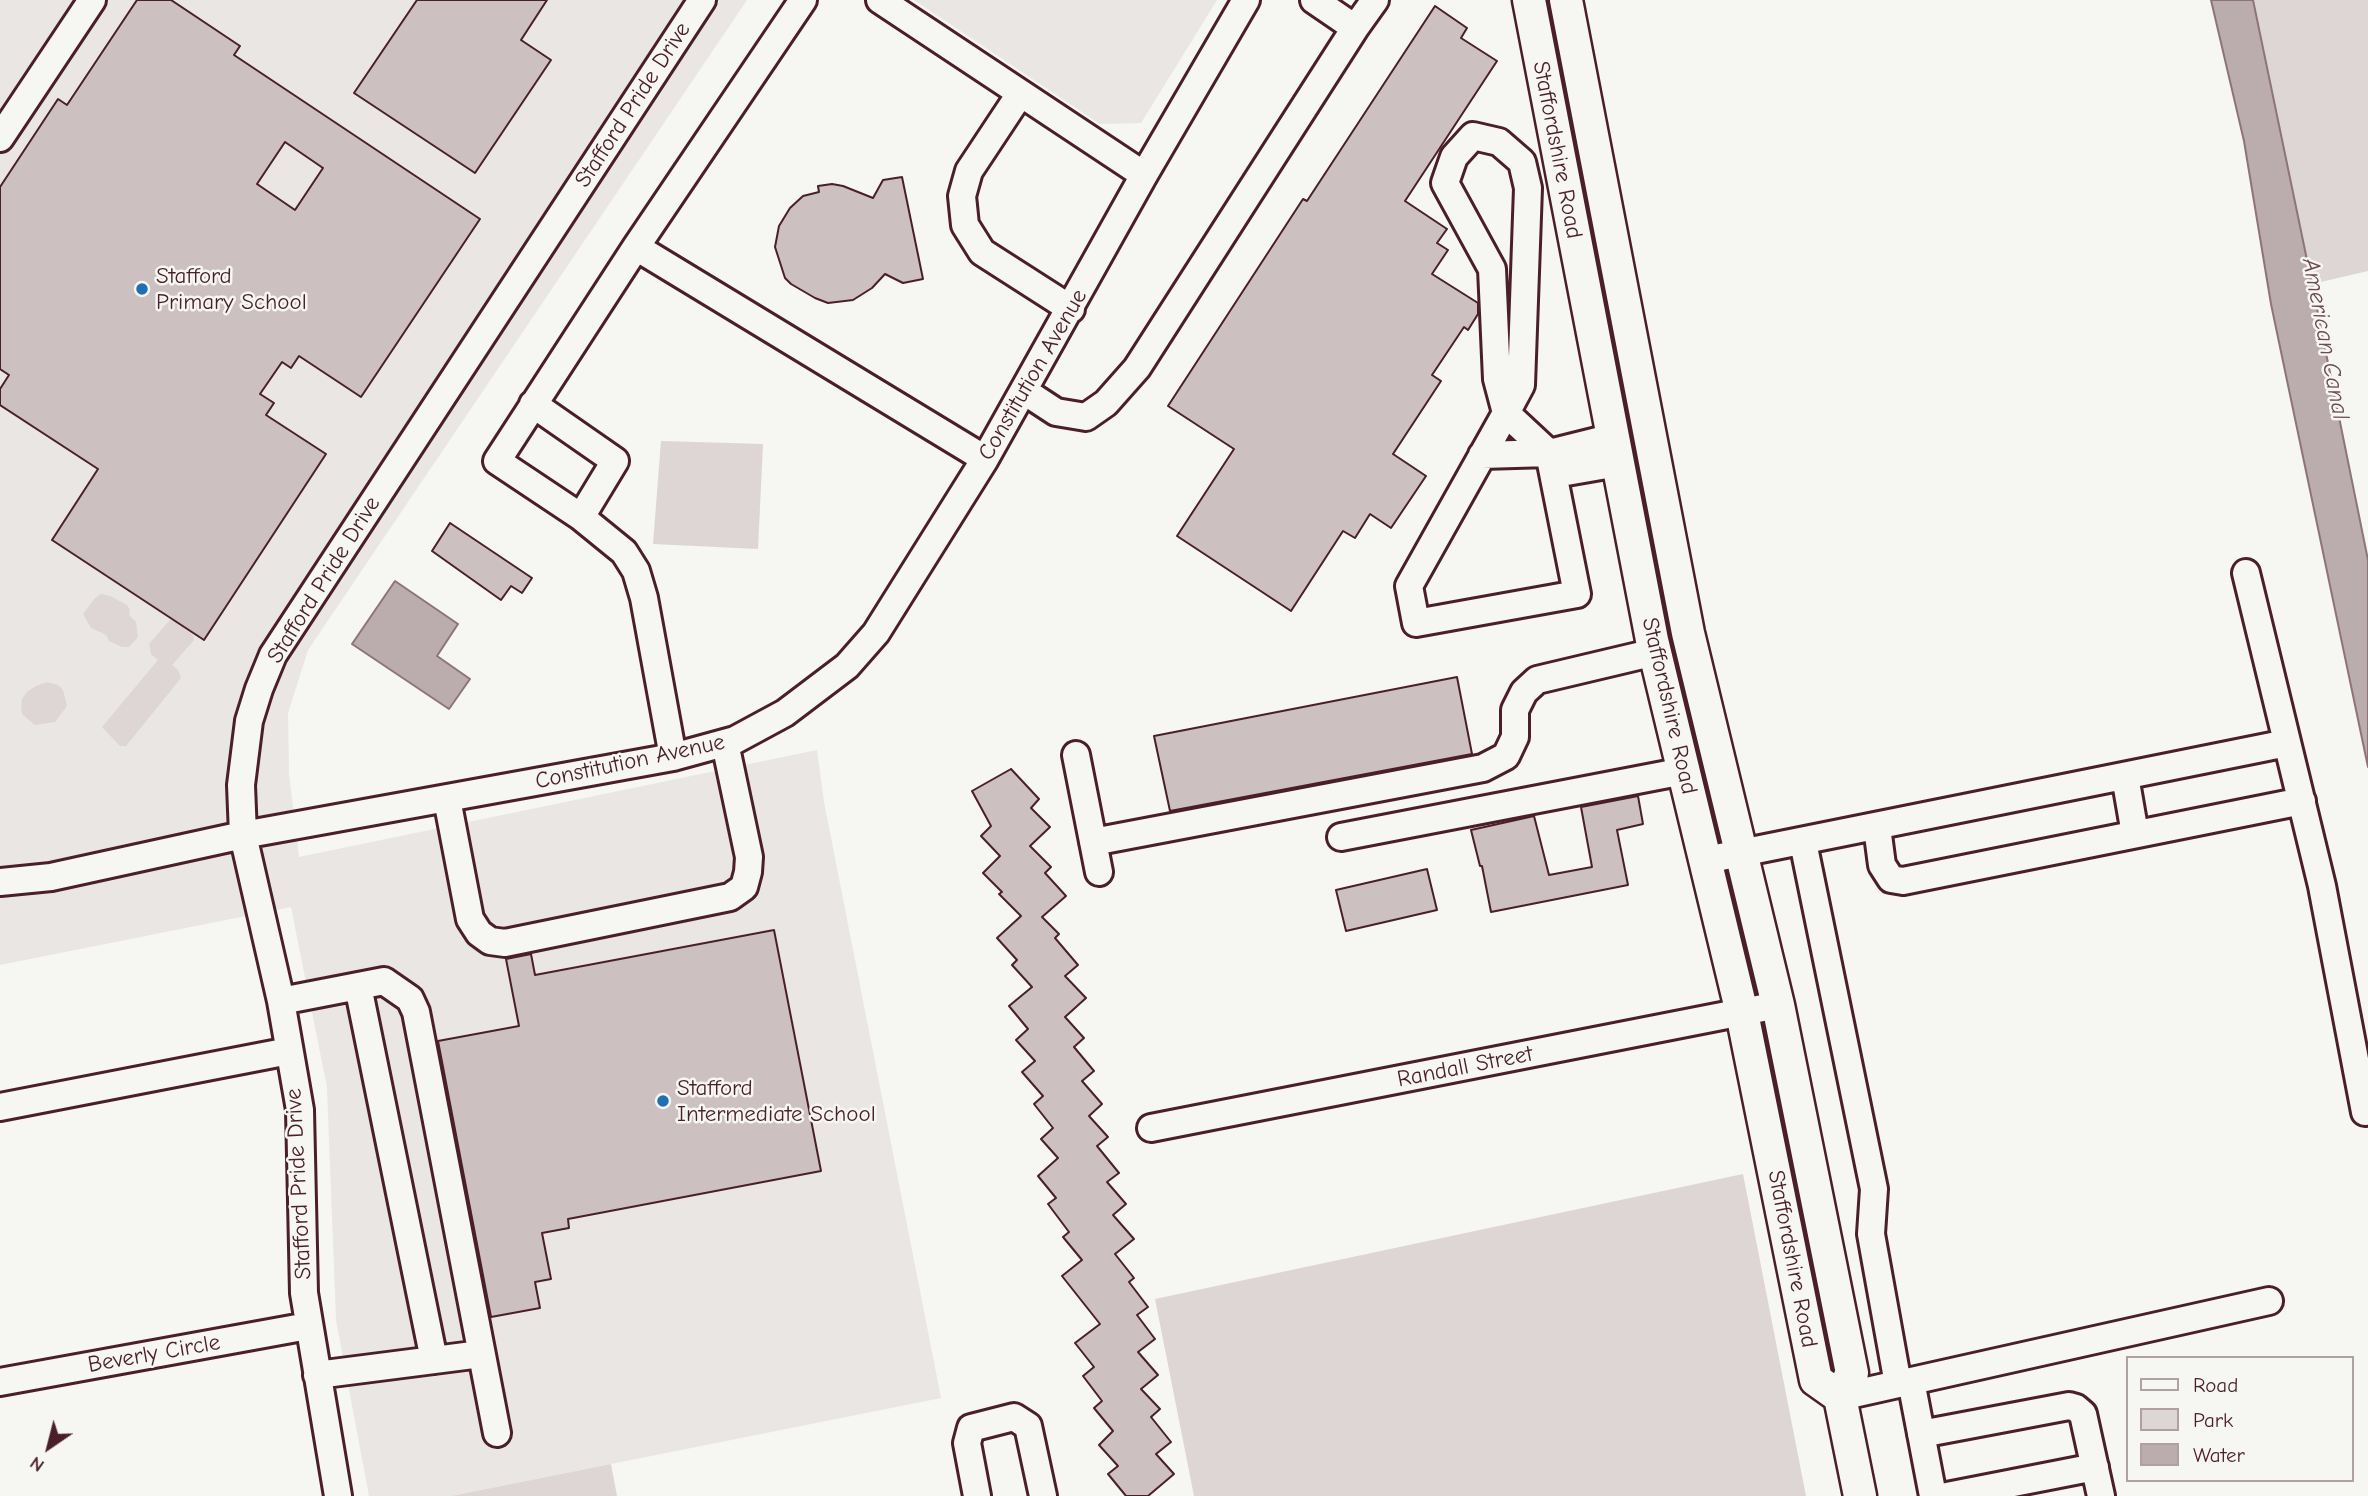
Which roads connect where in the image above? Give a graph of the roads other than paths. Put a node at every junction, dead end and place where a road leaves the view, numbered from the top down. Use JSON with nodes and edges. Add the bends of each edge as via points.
{"nodes":[{"id":1,"x":92,"y":0,"type":"edge"},
{"id":2,"x":702,"y":0,"type":"edge"},
{"id":3,"x":803,"y":0,"type":"edge"},
{"id":4,"x":880,"y":0,"type":"edge"},
{"id":5,"x":1246,"y":0,"type":"edge"},
{"id":6,"x":1314,"y":0,"type":"edge"},
{"id":7,"x":1375,"y":0,"type":"edge"},
{"id":8,"x":1529,"y":0,"type":"edge"},
{"id":9,"x":1566,"y":0,"type":"edge"},
{"id":10,"x":1355,"y":28,"type":"junction"},
{"id":11,"x":1020,"y":94,"type":"junction"},
{"id":12,"x":0,"y":138,"type":"edge"},
{"id":13,"x":1144,"y":175,"type":"junction"},
{"id":14,"x":636,"y":247,"type":"junction"},
{"id":15,"x":1071,"y":309,"type":"junction"},
{"id":16,"x":1024,"y":391,"type":"junction"},
{"id":17,"x":533,"y":404,"type":"junction"},
{"id":18,"x":1506,"y":413,"type":"junction"},
{"id":19,"x":1615,"y":450,"type":"junction"},
{"id":20,"x":1482,"y":455,"type":"junction"},
{"id":21,"x":985,"y":459,"type":"junction"},
{"id":22,"x":1552,"y":463,"type":"junction"},
{"id":23,"x":581,"y":517,"type":"junction"},
{"id":24,"x":2246,"y":573,"type":"dead end"},
{"id":25,"x":1655,"y":652,"type":"junction"},
{"id":26,"x":725,"y":743,"type":"junction"},
{"id":27,"x":2287,"y":743,"type":"junction"},
{"id":28,"x":1076,"y":755,"type":"dead end"},
{"id":29,"x":673,"y":757,"type":"junction"},
{"id":30,"x":1684,"y":771,"type":"junction"},
{"id":31,"x":2125,"y":776,"type":"junction"},
{"id":32,"x":447,"y":799,"type":"junction"},
{"id":33,"x":2302,"y":800,"type":"junction"},
{"id":34,"x":1877,"y":827,"type":"junction"},
{"id":35,"x":2135,"y":834,"type":"junction"},
{"id":36,"x":243,"y":835,"type":"junction"},
{"id":37,"x":1341,"y":837,"type":"dead end"},
{"id":38,"x":1093,"y":842,"type":"junction"},
{"id":39,"x":1803,"y":842,"type":"junction"},
{"id":40,"x":1742,"y":854,"type":"junction"},
{"id":41,"x":1706,"y":860,"type":"junction"},
{"id":42,"x":1099,"y":872,"type":"dead end"},
{"id":43,"x":0,"y":882,"type":"edge"},
{"id":44,"x":358,"y":986,"type":"junction"},
{"id":45,"x":281,"y":1001,"type":"junction"},
{"id":46,"x":1778,"y":1005,"type":"junction"},
{"id":47,"x":1742,"y":1013,"type":"junction"},
{"id":48,"x":289,"y":1051,"type":"junction"},
{"id":49,"x":0,"y":1107,"type":"edge"},
{"id":50,"x":2365,"y":1112,"type":"dead end"},
{"id":51,"x":1151,"y":1128,"type":"dead end"},
{"id":52,"x":2269,"y":1301,"type":"dead end"},
{"id":53,"x":308,"y":1326,"type":"junction"},
{"id":54,"x":481,"y":1354,"type":"junction"},
{"id":55,"x":434,"y":1360,"type":"junction"},
{"id":56,"x":317,"y":1375,"type":"junction"},
{"id":57,"x":0,"y":1382,"type":"edge"},
{"id":58,"x":1905,"y":1382,"type":"junction"},
{"id":59,"x":1840,"y":1397,"type":"junction"},
{"id":60,"x":497,"y":1433,"type":"dead end"},
{"id":61,"x":1921,"y":1434,"type":"junction"},
{"id":62,"x":2095,"y":1467,"type":"junction"},
{"id":63,"x":338,"y":1496,"type":"edge"},
{"id":64,"x":977,"y":1496,"type":"edge"},
{"id":65,"x":1043,"y":1496,"type":"edge"},
{"id":66,"x":1860,"y":1496,"type":"edge"},
{"id":67,"x":1933,"y":1496,"type":"edge"},
{"id":68,"x":1947,"y":1496,"type":"edge"},
{"id":69,"x":2101,"y":1496,"type":"edge"}],
"edges":[{"from":1,"to":12,"type":"street"},
{"from":2,"to":36,"type":"street","name":"Stafford Pride Drive","via":[[274,655],[249,721],[241,785]]},
{"from":3,"to":14,"type":"street"},
{"from":4,"to":11,"type":"street"},
{"from":5,"to":13,"type":"street","name":"Constitution Avenue"},
{"from":6,"to":10,"type":"street"},
{"from":7,"to":10,"type":"street"},
{"from":8,"to":19,"type":"main road","name":"Staffordshire Road"},
{"from":9,"to":40,"type":"main road","name":"Staffordshire Road","via":[[1688,633]]},
{"from":10,"to":16,"type":"street","via":[[1137,368],[1106,403],[1086,417],[1056,412]]},
{"from":11,"to":13,"type":"street"},
{"from":11,"to":15,"type":"street","via":[[969,171],[962,196],[965,226],[982,252]]},
{"from":13,"to":15,"type":"street","name":"Constitution Avenue"},
{"from":14,"to":17,"type":"street"},
{"from":14,"to":21,"type":"street"},
{"from":15,"to":16,"type":"street","name":"Constitution Avenue"},
{"from":16,"to":21,"type":"street","name":"Constitution Avenue"},
{"from":17,"to":23,"type":"street","via":[[615,461]]},
{"from":17,"to":23,"type":"street","via":[[497,461]]},
{"from":18,"to":18,"type":"street","via":[[1521,385],[1528,188],[1522,162],[1499,142],[1473,136],[1454,157],[1445,183],[1492,269],[1497,379]]},
{"from":18,"to":20,"type":"street"},
{"from":18,"to":22,"type":"street"},
{"from":19,"to":22,"type":"street"},
{"from":19,"to":25,"type":"main road","name":"Staffordshire Road"},
{"from":20,"to":22,"type":"street"},
{"from":20,"to":22,"type":"street","via":[[1409,586],[1416,623],[1577,594]]},
{"from":21,"to":26,"type":"street","name":"Constitution Avenue","via":[[876,633],[847,666],[785,713]]},
{"from":23,"to":29,"type":"street","via":[[624,552],[636,571]]},
{"from":24,"to":27,"type":"street"},
{"from":25,"to":30,"type":"main road","name":"Staffordshire Road"},
{"from":25,"to":38,"type":"street","via":[[1537,680],[1515,710],[1515,737],[1506,756],[1483,768]]},
{"from":26,"to":29,"type":"street","name":"Constitution Avenue"},
{"from":26,"to":32,"type":"street","via":[[749,857],[744,887],[730,897],[505,943],[490,941],[470,919]]},
{"from":27,"to":31,"type":"street"},
{"from":27,"to":33,"type":"street"},
{"from":28,"to":38,"type":"street"},
{"from":29,"to":32,"type":"street","name":"Constitution Avenue"},
{"from":30,"to":37,"type":"street"},
{"from":30,"to":41,"type":"main road","name":"Staffordshire Road"},
{"from":31,"to":34,"type":"street"},
{"from":31,"to":35,"type":"street"},
{"from":32,"to":36,"type":"street","name":"Constitution Avenue"},
{"from":33,"to":35,"type":"street"},
{"from":33,"to":50,"type":"street"},
{"from":34,"to":35,"type":"street","via":[[1882,865],[1891,879],[1903,881]]},
{"from":34,"to":39,"type":"street"},
{"from":36,"to":43,"type":"street","name":"Constitution Avenue","via":[[51,877]]},
{"from":36,"to":45,"type":"street","name":"Stafford Pride Drive"},
{"from":38,"to":42,"type":"street"},
{"from":39,"to":40,"type":"street"},
{"from":39,"to":58,"type":"street","via":[[1874,1189],[1871,1234]]},
{"from":40,"to":41,"type":"street"},
{"from":40,"to":46,"type":"main road","name":"Staffordshire Road"},
{"from":41,"to":47,"type":"main road","name":"Staffordshire Road"},
{"from":44,"to":45,"type":"street"},
{"from":44,"to":54,"type":"street","via":[[384,981],[410,999],[416,1012]]},
{"from":44,"to":55,"type":"street"},
{"from":45,"to":48,"type":"street","name":"Stafford Pride Drive"},
{"from":46,"to":47,"type":"street","name":"Randall Street"},
{"from":46,"to":59,"type":"main road","name":"Staffordshire Road","via":[[1852,1373]]},
{"from":47,"to":51,"type":"street","name":"Randall Street"},
{"from":47,"to":59,"type":"main road","name":"Staffordshire Road","via":[[1816,1380]]},
{"from":48,"to":49,"type":"street"},
{"from":48,"to":53,"type":"street","name":"Stafford Pride Drive","via":[[300,1110]]},
{"from":52,"to":58,"type":"street"},
{"from":53,"to":56,"type":"street","name":"Stafford Pride Drive"},
{"from":53,"to":57,"type":"street","name":"Beverly Circle"},
{"from":54,"to":55,"type":"street"},
{"from":54,"to":60,"type":"street"},
{"from":55,"to":56,"type":"street"},
{"from":56,"to":63,"type":"street","name":"Stafford Pride Drive"},
{"from":58,"to":59,"type":"street"},
{"from":58,"to":61,"type":"street"},
{"from":59,"to":66,"type":"main road","name":"Staffordshire Road"},
{"from":61,"to":62,"type":"street","via":[[2069,1406],[2083,1415]]},
{"from":61,"to":67,"type":"street"},
{"from":62,"to":68,"type":"street"},
{"from":62,"to":69,"type":"street"},
{"from":64,"to":65,"type":"street","via":[[967,1443],[971,1428],[1014,1417],[1028,1426]]}]}
